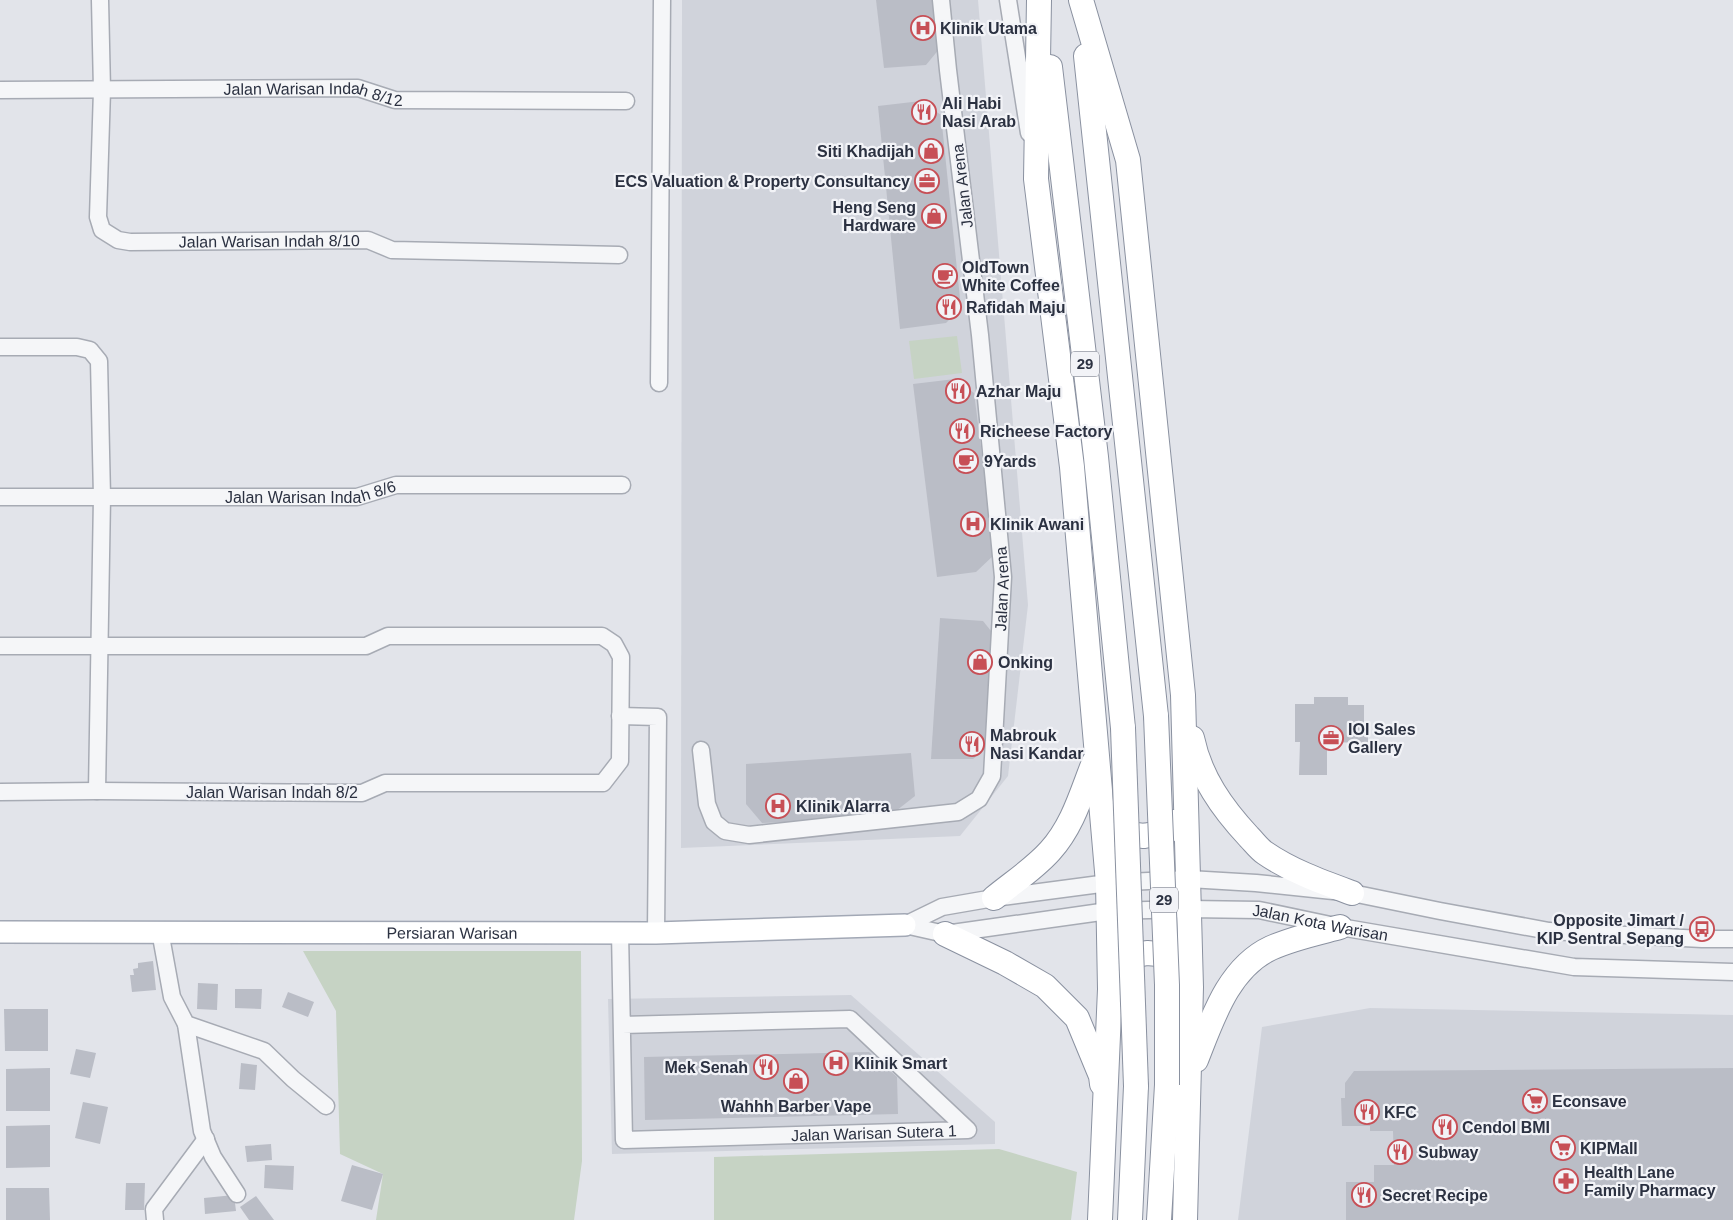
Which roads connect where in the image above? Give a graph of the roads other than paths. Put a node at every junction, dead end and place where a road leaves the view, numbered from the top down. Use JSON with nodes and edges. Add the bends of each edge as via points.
{"nodes":[{"id":1,"x":100,"y":0,"type":"edge"},
{"id":2,"x":662,"y":0,"type":"edge"},
{"id":3,"x":941,"y":0,"type":"edge"},
{"id":4,"x":1008,"y":0,"type":"edge"},
{"id":5,"x":1041,"y":0,"type":"edge"},
{"id":6,"x":1081,"y":0,"type":"edge"},
{"id":7,"x":0,"y":90,"type":"edge"},
{"id":8,"x":102,"y":90,"type":"junction"},
{"id":9,"x":626,"y":101,"type":"dead end"},
{"id":10,"x":1036,"y":179,"type":"junction"},
{"id":11,"x":619,"y":255,"type":"dead end"},
{"id":12,"x":0,"y":347,"type":"edge"},
{"id":13,"x":659,"y":383,"type":"dead end"},
{"id":14,"x":622,"y":485,"type":"dead end"},
{"id":15,"x":0,"y":497,"type":"edge"},
{"id":16,"x":102,"y":497,"type":"junction"},
{"id":17,"x":0,"y":646,"type":"edge"},
{"id":18,"x":98,"y":647,"type":"junction"},
{"id":19,"x":1183,"y":695,"type":"junction"},
{"id":20,"x":620,"y":716,"type":"junction"},
{"id":21,"x":700,"y":750,"type":"dead end"},
{"id":22,"x":1096,"y":756,"type":"junction"},
{"id":23,"x":1186,"y":790,"type":"junction"},
{"id":24,"x":97,"y":791,"type":"junction"},
{"id":25,"x":0,"y":792,"type":"edge"},
{"id":26,"x":1100,"y":797,"type":"junction"},
{"id":27,"x":1189,"y":879,"type":"junction"},
{"id":28,"x":1108,"y":882,"type":"junction"},
{"id":29,"x":1352,"y":893,"type":"junction"},
{"id":30,"x":994,"y":898,"type":"junction"},
{"id":31,"x":1189,"y":909,"type":"junction"},
{"id":32,"x":1108,"y":911,"type":"junction"},
{"id":33,"x":905,"y":925,"type":"junction"},
{"id":34,"x":1340,"y":926,"type":"junction"},
{"id":35,"x":160,"y":931,"type":"junction"},
{"id":36,"x":0,"y":932,"type":"edge"},
{"id":37,"x":620,"y":932,"type":"junction"},
{"id":38,"x":656,"y":933,"type":"junction"},
{"id":39,"x":945,"y":934,"type":"junction"},
{"id":40,"x":1733,"y":939,"type":"edge"},
{"id":41,"x":1733,"y":972,"type":"edge"},
{"id":42,"x":1191,"y":987,"type":"junction"},
{"id":43,"x":1110,"y":989,"type":"junction"},
{"id":44,"x":186,"y":1024,"type":"junction"},
{"id":45,"x":622,"y":1025,"type":"junction"},
{"id":46,"x":1189,"y":1077,"type":"junction"},
{"id":47,"x":326,"y":1106,"type":"dead end"},
{"id":48,"x":1106,"y":1113,"type":"junction"},
{"id":49,"x":206,"y":1139,"type":"junction"},
{"id":50,"x":238,"y":1194,"type":"dead end"},
{"id":51,"x":155,"y":1220,"type":"edge"},
{"id":52,"x":1100,"y":1220,"type":"edge"},
{"id":53,"x":1130,"y":1220,"type":"edge"},
{"id":54,"x":1160,"y":1220,"type":"edge"},
{"id":55,"x":1185,"y":1220,"type":"edge"}],
"edges":[{"from":1,"to":8,"type":"street"},
{"from":2,"to":13,"type":"street"},
{"from":3,"to":21,"type":"street","name":"Jalan Arena","via":[[980,335],[1003,577],[992,776],[979,799],[958,812],[749,835],[725,831],[714,822]]},
{"from":4,"to":10,"type":"street"},
{"from":5,"to":10,"type":"highway"},
{"from":5,"to":53,"type":"highway","number":"29","bridge":true,"via":[[1096,457],[1123,728],[1136,1086]]},
{"from":6,"to":19,"type":"highway","via":[[1128,160]]},
{"from":6,"to":54,"type":"highway","number":"29","bridge":true,"via":[[1156,716],[1167,986],[1167,1085]]},
{"from":7,"to":8,"type":"street","name":"Jalan Warisan Indah 8/12"},
{"from":8,"to":9,"type":"street","name":"Jalan Warisan Indah 8/12","via":[[358,88],[394,100]]},
{"from":8,"to":11,"type":"street","name":"Jalan Warisan Indah 8/10","via":[[98,217],[102,230],[118,240],[368,240],[392,250]]},
{"from":10,"to":22,"type":"highway","via":[[1072,467]]},
{"from":12,"to":16,"type":"street","via":[[77,347],[90,350],[99,361]]},
{"from":14,"to":16,"type":"street","name":"Jalan Warisan Indah 8/6","via":[[396,485],[357,497]]},
{"from":15,"to":16,"type":"street","name":"Jalan Warisan Indah 8/6"},
{"from":16,"to":18,"type":"street"},
{"from":17,"to":18,"type":"street"},
{"from":18,"to":20,"type":"street","via":[[366,646],[388,636],[602,636],[614,644],[621,657]]},
{"from":18,"to":24,"type":"street"},
{"from":19,"to":23,"type":"highway"},
{"from":19,"to":29,"type":"highway","via":[[1195,753],[1210,788],[1236,823],[1263,852],[1306,875]]},
{"from":20,"to":24,"type":"street","name":"Jalan Warisan Indah 8/2","via":[[620,761],[603,782],[386,783],[362,793]]},
{"from":20,"to":38,"type":"street","via":[[658,717]]},
{"from":22,"to":26,"type":"highway"},
{"from":22,"to":30,"type":"highway","via":[[1078,807],[1050,850]]},
{"from":23,"to":26,"type":"highway","via":[[1181,815],[1168,831],[1144,836],[1120,833],[1110,822]]},
{"from":23,"to":27,"type":"highway"},
{"from":24,"to":25,"type":"street","name":"Jalan Warisan Indah 8/2"},
{"from":26,"to":28,"type":"highway"},
{"from":27,"to":28,"type":"street","name":"Jalan Kota Warisan"},
{"from":27,"to":29,"type":"street","name":"Jalan Kota Warisan"},
{"from":27,"to":31,"type":"highway"},
{"from":28,"to":30,"type":"street","name":"Jalan Kota Warisan"},
{"from":28,"to":32,"type":"highway"},
{"from":29,"to":40,"type":"street","name":"Jalan Kota Warisan","via":[[1549,930]]},
{"from":30,"to":33,"type":"street","name":"Jalan Kota Warisan","via":[[942,907]]},
{"from":31,"to":32,"type":"street","name":"Jalan Kota Warisan"},
{"from":31,"to":34,"type":"street","name":"Jalan Kota Warisan","via":[[1259,910]]},
{"from":31,"to":42,"type":"highway"},
{"from":32,"to":39,"type":"street","name":"Jalan Kota Warisan"},
{"from":32,"to":43,"type":"highway"},
{"from":33,"to":38,"type":"main road","name":"Persiaran Warisan"},
{"from":33,"to":39,"type":"street","name":"Jalan Kota Warisan"},
{"from":34,"to":41,"type":"street","name":"Jalan Kota Warisan","via":[[1574,967]]},
{"from":34,"to":46,"type":"highway","via":[[1270,949],[1256,957],[1236,977],[1209,1024]]},
{"from":35,"to":36,"type":"main road","name":"Persiaran Warisan"},
{"from":35,"to":37,"type":"main road","name":"Persiaran Warisan"},
{"from":35,"to":44,"type":"street","via":[[172,997]]},
{"from":37,"to":38,"type":"main road","name":"Persiaran Warisan"},
{"from":37,"to":45,"type":"street","name":"Jalan Warisan Sutera 1"},
{"from":39,"to":48,"type":"highway","via":[[1045,986],[1077,1018],[1101,1076]]},
{"from":42,"to":43,"type":"highway","via":[[1170,955],[1147,952],[1126,957]]},
{"from":42,"to":46,"type":"highway"},
{"from":43,"to":48,"type":"highway"},
{"from":44,"to":47,"type":"street","via":[[264,1051]]},
{"from":44,"to":49,"type":"street","via":[[202,1131]]},
{"from":45,"to":45,"type":"street","name":"Jalan Warisan Sutera 1","via":[[850,1019],[968,1130],[624,1140]]},
{"from":46,"to":55,"type":"highway"},
{"from":48,"to":52,"type":"highway"},
{"from":49,"to":50,"type":"street","via":[[213,1157]]},
{"from":49,"to":51,"type":"street","via":[[154,1208]]}]}
